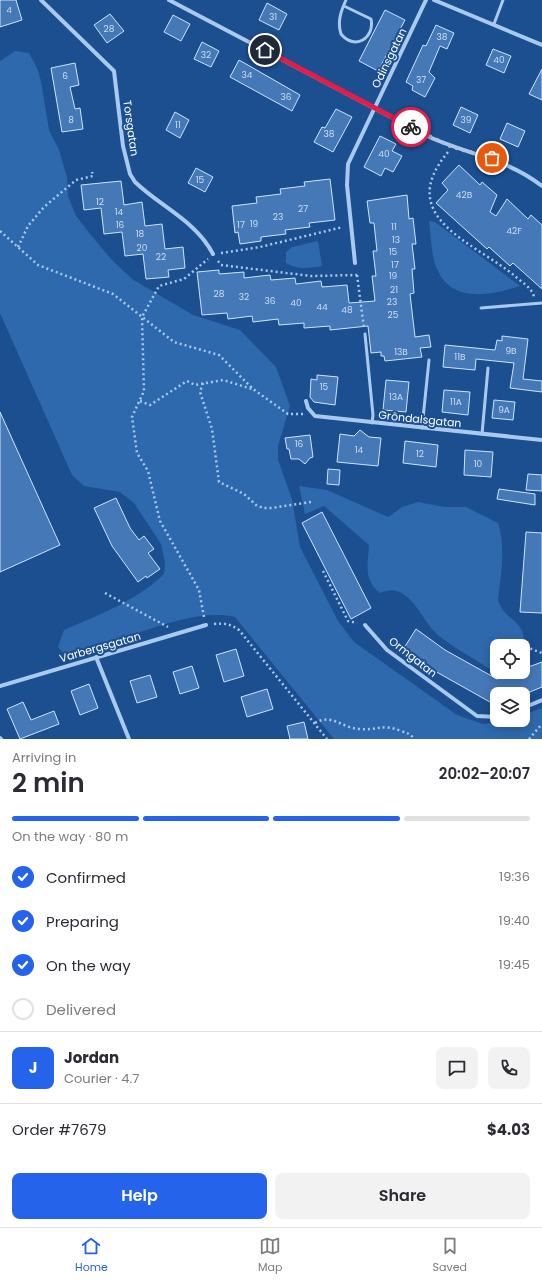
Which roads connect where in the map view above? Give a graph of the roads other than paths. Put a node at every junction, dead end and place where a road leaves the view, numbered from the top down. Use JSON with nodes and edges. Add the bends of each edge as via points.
{"nodes":[{"id":1,"x":41,"y":0,"type":"edge"},
{"id":2,"x":169,"y":0,"type":"edge"},
{"id":3,"x":346,"y":0,"type":"edge"},
{"id":4,"x":426,"y":0,"type":"edge"},
{"id":5,"x":434,"y":0,"type":"edge"},
{"id":6,"x":503,"y":0,"type":"edge"},
{"id":7,"x":344,"y":6,"type":"junction"},
{"id":8,"x":494,"y":24,"type":"junction"},
{"id":9,"x":542,"y":45,"type":"edge"},
{"id":10,"x":375,"y":107,"type":"junction"},
{"id":11,"x":542,"y":186,"type":"edge"},
{"id":12,"x":213,"y":254,"type":"road end"},
{"id":13,"x":356,"y":263,"type":"road end"},
{"id":14,"x":542,"y":303,"type":"edge"},
{"id":15,"x":481,"y":308,"type":"dead end"},
{"id":16,"x":365,"y":334,"type":"road end"},
{"id":17,"x":429,"y":360,"type":"dead end"},
{"id":18,"x":488,"y":368,"type":"dead end"},
{"id":19,"x":306,"y":401,"type":"dead end"},
{"id":20,"x":372,"y":423,"type":"junction"},
{"id":21,"x":422,"y":428,"type":"junction"},
{"id":22,"x":482,"y":434,"type":"junction"},
{"id":23,"x":542,"y":440,"type":"edge"},
{"id":24,"x":206,"y":625,"type":"road end"},
{"id":25,"x":365,"y":625,"type":"road end"},
{"id":26,"x":96,"y":658,"type":"junction"},
{"id":27,"x":0,"y":686,"type":"edge"},
{"id":28,"x":542,"y":700,"type":"edge"},
{"id":29,"x":530,"y":705,"type":"edge"},
{"id":30,"x":490,"y":717,"type":"edge"},
{"id":31,"x":129,"y":739,"type":"edge"}],
"edges":[{"from":1,"to":12,"type":"street","name":"Torsgatan","via":[[114,71],[123,146],[135,182],[194,228],[206,241]]},
{"from":2,"to":10,"type":"street"},
{"from":3,"to":7,"type":"lane"},
{"from":4,"to":10,"type":"street","name":"Odinsgatan"},
{"from":5,"to":8,"type":"street"},
{"from":6,"to":8,"type":"lane"},
{"from":7,"to":7,"type":"lane","via":[[339,22],[341,34],[351,42],[358,43],[364,40],[369,32],[371,19]]},
{"from":8,"to":9,"type":"street"},
{"from":10,"to":11,"type":"street","via":[[452,147],[520,170]]},
{"from":10,"to":13,"type":"street","name":"Odinsgatan","via":[[348,164],[347,185]]},
{"from":14,"to":15,"type":"lane"},
{"from":16,"to":20,"type":"lane"},
{"from":17,"to":21,"type":"lane"},
{"from":18,"to":22,"type":"lane"},
{"from":19,"to":20,"type":"street","name":"Gröndalsgatan","via":[[315,416]]},
{"from":20,"to":21,"type":"street","name":"Gröndalsgatan"},
{"from":21,"to":22,"type":"street","name":"Gröndalsgatan"},
{"from":22,"to":23,"type":"street","name":"Gröndalsgatan"},
{"from":24,"to":26,"type":"street","name":"Varbergsgatan"},
{"from":25,"to":30,"type":"street","name":"Ormgatan","via":[[387,650],[477,716]]},
{"from":26,"to":27,"type":"street","name":"Varbergsgatan"},
{"from":26,"to":31,"type":"street"},
{"from":28,"to":29,"type":"street"}]}
